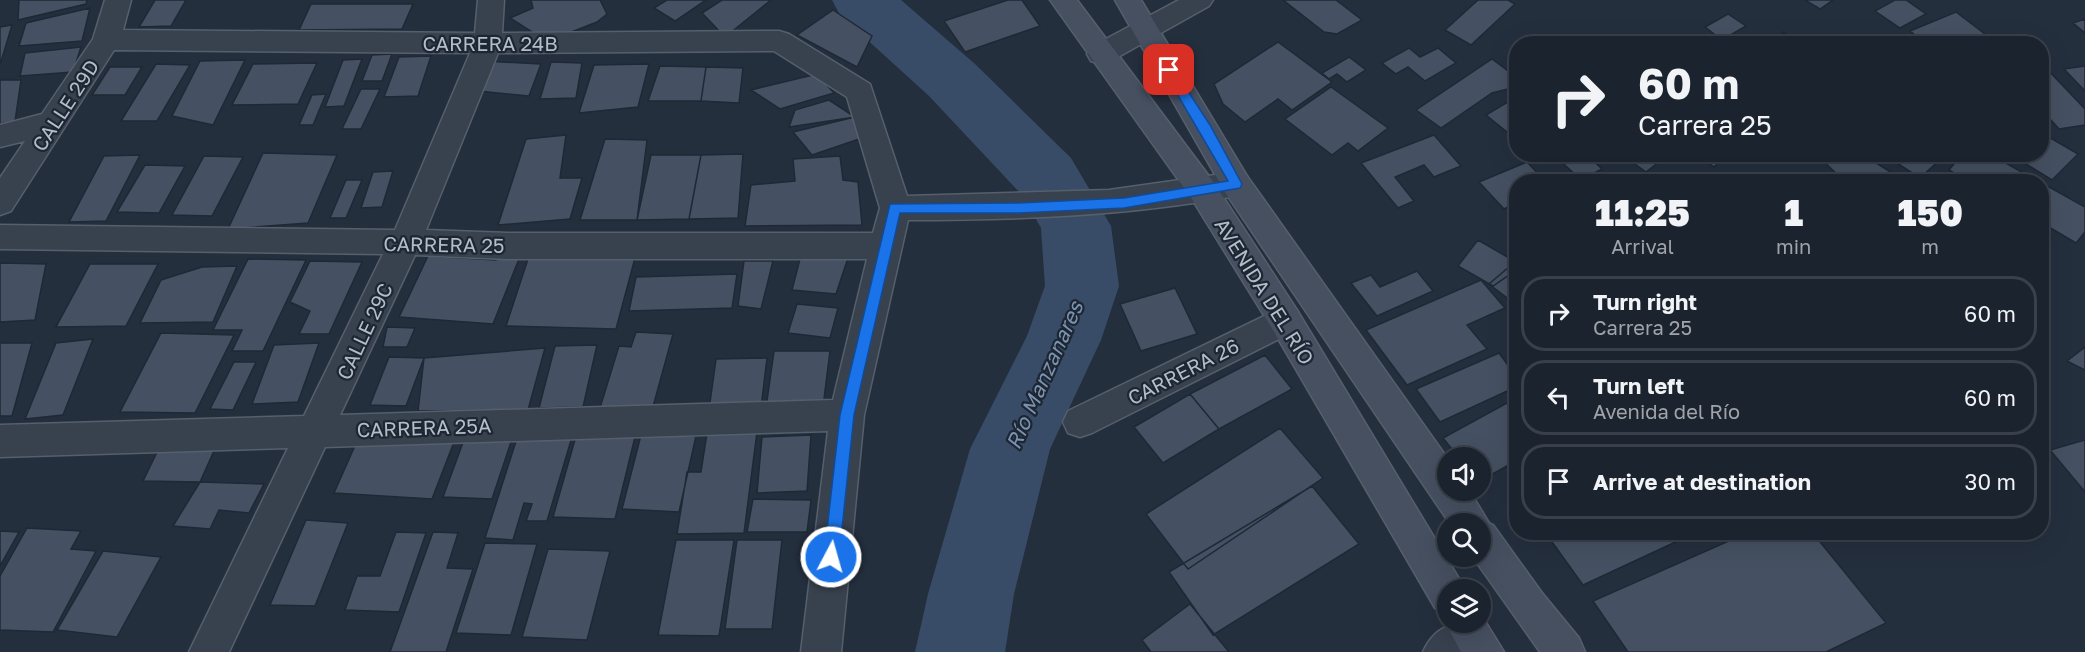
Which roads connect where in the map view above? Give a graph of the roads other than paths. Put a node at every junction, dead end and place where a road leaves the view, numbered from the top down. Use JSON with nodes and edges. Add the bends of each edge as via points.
{"nodes":[{"id":1,"x":118,"y":0,"type":"edge"},
{"id":2,"x":491,"y":0,"type":"edge"},
{"id":3,"x":1063,"y":0,"type":"edge"},
{"id":4,"x":1128,"y":0,"type":"edge"},
{"id":5,"x":1200,"y":0,"type":"edge"},
{"id":6,"x":1145,"y":32,"type":"junction"},
{"id":7,"x":106,"y":40,"type":"junction"},
{"id":8,"x":488,"y":44,"type":"junction"},
{"id":9,"x":1101,"y":54,"type":"junction"},
{"id":10,"x":55,"y":122,"type":"junction"},
{"id":11,"x":0,"y":136,"type":"edge"},
{"id":12,"x":1236,"y":184,"type":"junction"},
{"id":13,"x":1203,"y":191,"type":"junction"},
{"id":14,"x":0,"y":203,"type":"edge"},
{"id":15,"x":895,"y":208,"type":"junction"},
{"id":16,"x":0,"y":237,"type":"edge"},
{"id":17,"x":405,"y":242,"type":"junction"},
{"id":18,"x":888,"y":246,"type":"junction"},
{"id":19,"x":1285,"y":320,"type":"junction"},
{"id":20,"x":847,"y":415,"type":"junction"},
{"id":21,"x":1080,"y":422,"type":"dead end"},
{"id":22,"x":316,"y":431,"type":"junction"},
{"id":23,"x":0,"y":441,"type":"edge"},
{"id":24,"x":1437,"y":474,"type":"edge"},
{"id":25,"x":1491,"y":553,"type":"edge"},
{"id":26,"x":1439,"y":579,"type":"edge"},
{"id":27,"x":209,"y":652,"type":"edge"},
{"id":28,"x":821,"y":652,"type":"edge"},
{"id":29,"x":1565,"y":652,"type":"edge"}],
"edges":[{"from":1,"to":7,"type":"street","name":"CALLE 29D"},
{"from":2,"to":8,"type":"street","name":"CALLE 29C"},
{"from":3,"to":9,"type":"main road","name":"AVENIDA DEL RÍO"},
{"from":4,"to":6,"type":"main road","name":"AVENIDA DEL RÍO"},
{"from":5,"to":6,"type":"street"},
{"from":6,"to":9,"type":"street"},
{"from":6,"to":12,"type":"main road","name":"AVENIDA DEL RÍO"},
{"from":7,"to":8,"type":"street","name":"CARRERA 24B"},
{"from":7,"to":10,"type":"street","name":"CALLE 29D"},
{"from":8,"to":15,"type":"street","name":"CARRERA 24B","via":[[779,41],[860,91]]},
{"from":8,"to":17,"type":"street","name":"CALLE 29C"},
{"from":9,"to":13,"type":"main road","name":"AVENIDA DEL RÍO"},
{"from":10,"to":11,"type":"street"},
{"from":10,"to":14,"type":"street","name":"CALLE 29D"},
{"from":12,"to":13,"type":"street"},
{"from":12,"to":24,"type":"main road","name":"AVENIDA DEL RÍO"},
{"from":13,"to":15,"type":"street","via":[[1124,203]]},
{"from":13,"to":19,"type":"main road","name":"AVENIDA DEL RÍO"},
{"from":15,"to":18,"type":"street"},
{"from":16,"to":17,"type":"street","name":"CARRERA 25"},
{"from":17,"to":18,"type":"street","name":"CARRERA 25","via":[[508,246]]},
{"from":17,"to":22,"type":"street","name":"CALLE 29C"},
{"from":18,"to":20,"type":"street"},
{"from":19,"to":21,"type":"street","name":"CARRERA 26"},
{"from":19,"to":26,"type":"main road","name":"AVENIDA DEL RÍO"},
{"from":20,"to":22,"type":"street","name":"CARRERA 25A"},
{"from":20,"to":28,"type":"street"},
{"from":22,"to":23,"type":"street","name":"CARRERA 25A"},
{"from":22,"to":27,"type":"street","name":"CALLE 29C"},
{"from":25,"to":29,"type":"main road"}]}
